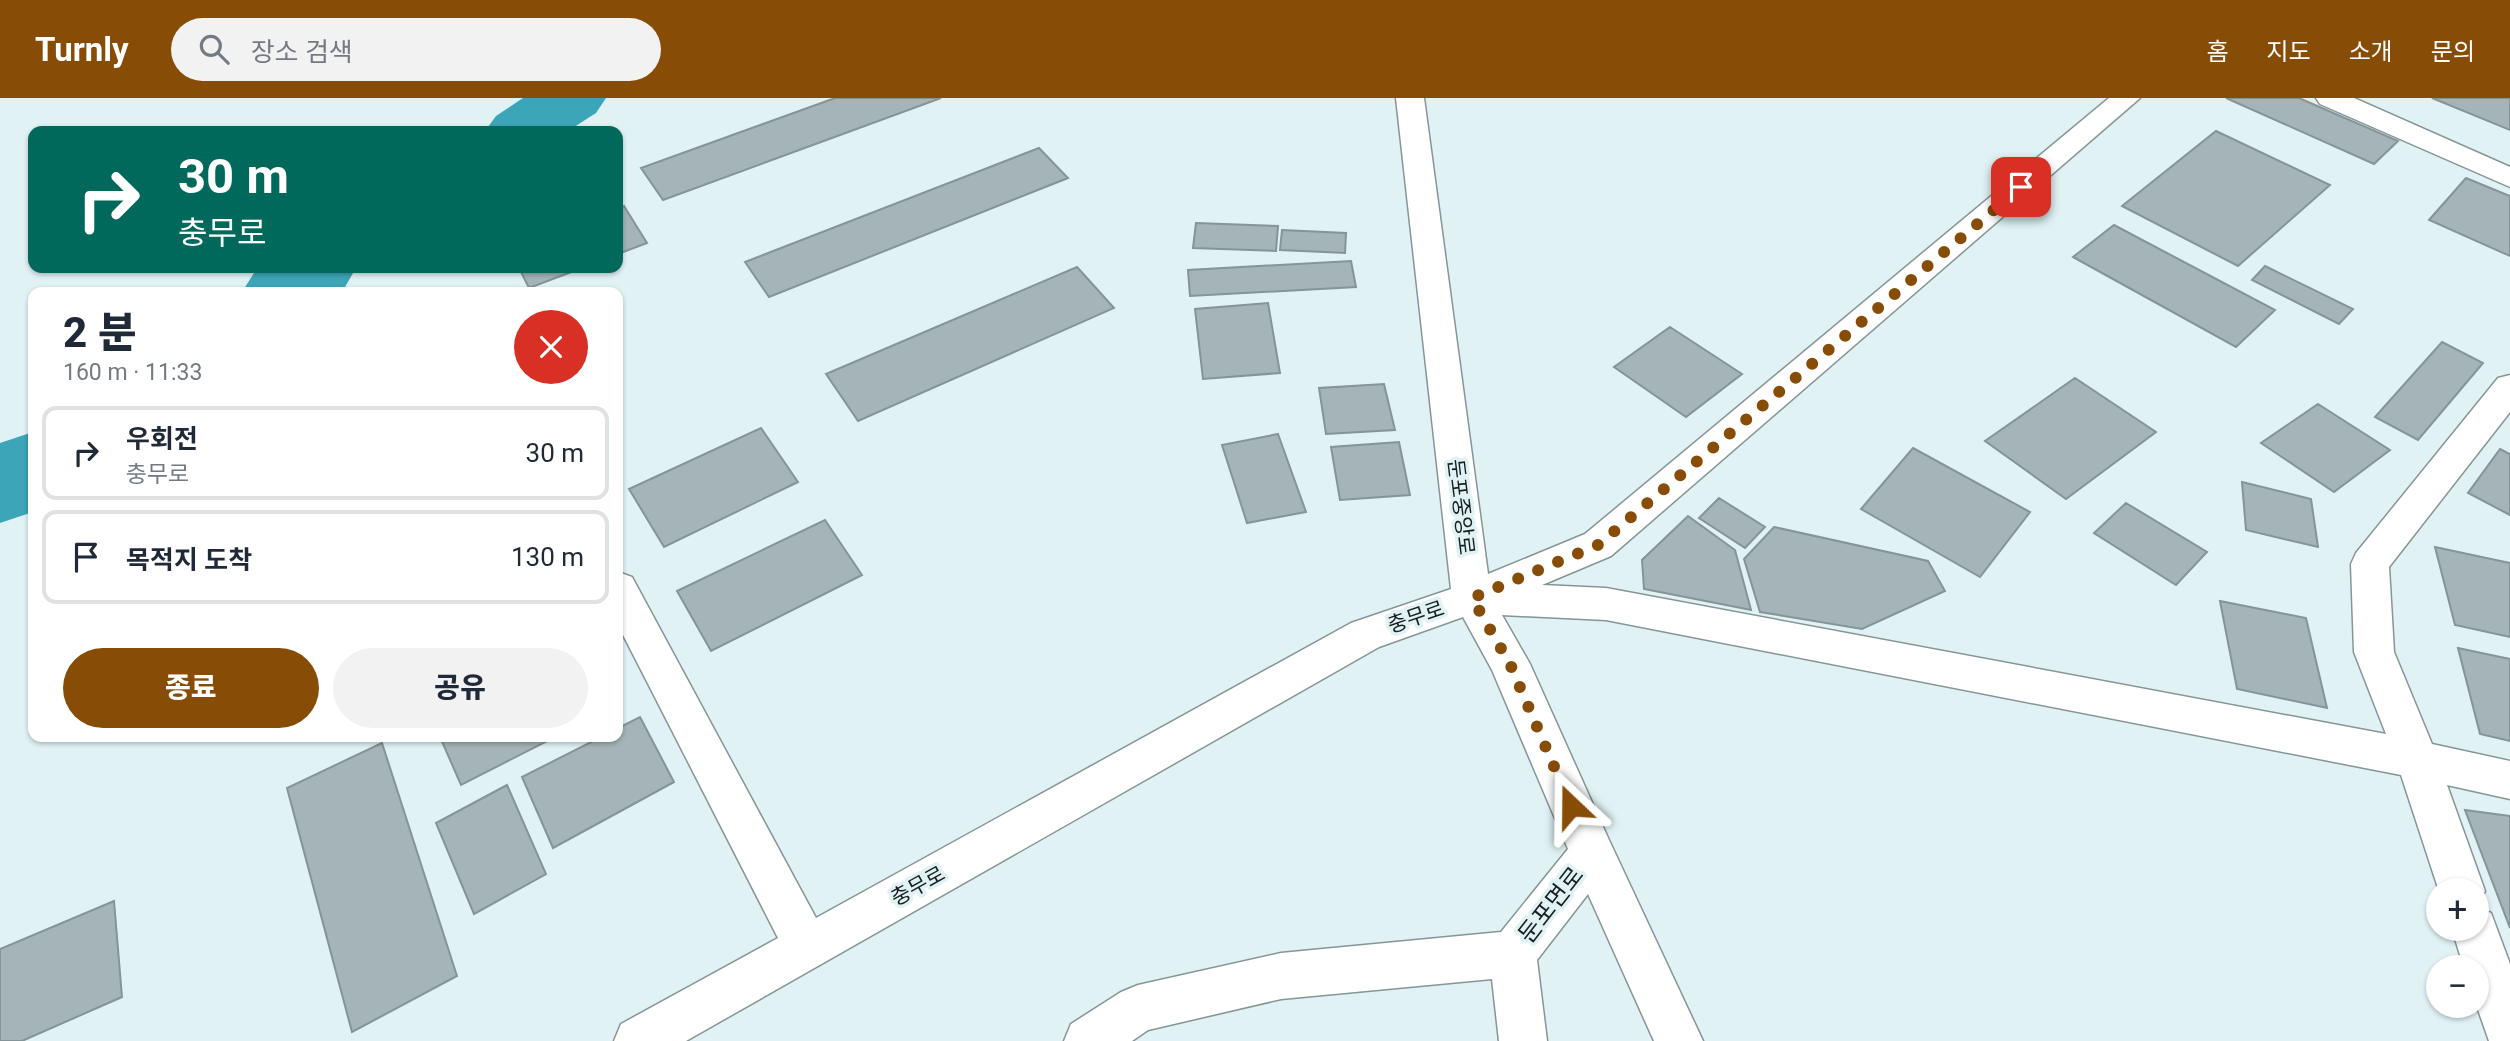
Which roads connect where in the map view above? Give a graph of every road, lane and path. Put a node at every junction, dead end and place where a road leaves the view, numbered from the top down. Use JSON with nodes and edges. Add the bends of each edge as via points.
{"nodes":[{"id":1,"x":1410,"y":98,"type":"edge"},
{"id":2,"x":2126,"y":98,"type":"edge"},
{"id":3,"x":2330,"y":98,"type":"edge"},
{"id":4,"x":2510,"y":178,"type":"edge"},
{"id":5,"x":2510,"y":387,"type":"edge"},
{"id":6,"x":623,"y":597,"type":"edge"},
{"id":7,"x":1472,"y":598,"type":"junction"},
{"id":8,"x":2417,"y":759,"type":"junction"},
{"id":9,"x":2510,"y":780,"type":"edge"},
{"id":10,"x":1592,"y":853,"type":"junction"},
{"id":11,"x":2458,"y":878,"type":"edge"},
{"id":12,"x":2479,"y":941,"type":"edge"},
{"id":13,"x":807,"y":947,"type":"junction"},
{"id":14,"x":1513,"y":954,"type":"junction"},
{"id":15,"x":2510,"y":1034,"type":"edge"},
{"id":16,"x":638,"y":1041,"type":"edge"},
{"id":17,"x":1088,"y":1041,"type":"edge"},
{"id":18,"x":1523,"y":1041,"type":"edge"},
{"id":19,"x":1679,"y":1041,"type":"edge"}],
"edges":[{"from":1,"to":7,"type":"street","name":"둔포중앙로"},
{"from":2,"to":7,"type":"street","name":"충무로","via":[[1598,545]]},
{"from":3,"to":4,"type":"street"},
{"from":5,"to":8,"type":"street","via":[[2370,564],[2374,652]]},
{"from":6,"to":13,"type":"street"},
{"from":7,"to":8,"type":"street","via":[[1606,604]]},
{"from":7,"to":10,"type":"street","name":"둔포중앙로","via":[[1510,664]]},
{"from":7,"to":13,"type":"street","name":"충무로","via":[[1365,635]]},
{"from":8,"to":9,"type":"street"},
{"from":8,"to":11,"type":"street"},
{"from":10,"to":14,"type":"street","name":"둔포면로"},
{"from":10,"to":19,"type":"street","name":"둔포중앙로"},
{"from":12,"to":15,"type":"street"},
{"from":13,"to":16,"type":"street","name":"충무로"},
{"from":14,"to":17,"type":"street","via":[[1281,976],[1138,1009]]},
{"from":14,"to":18,"type":"street","name":"둔포면로"}]}
